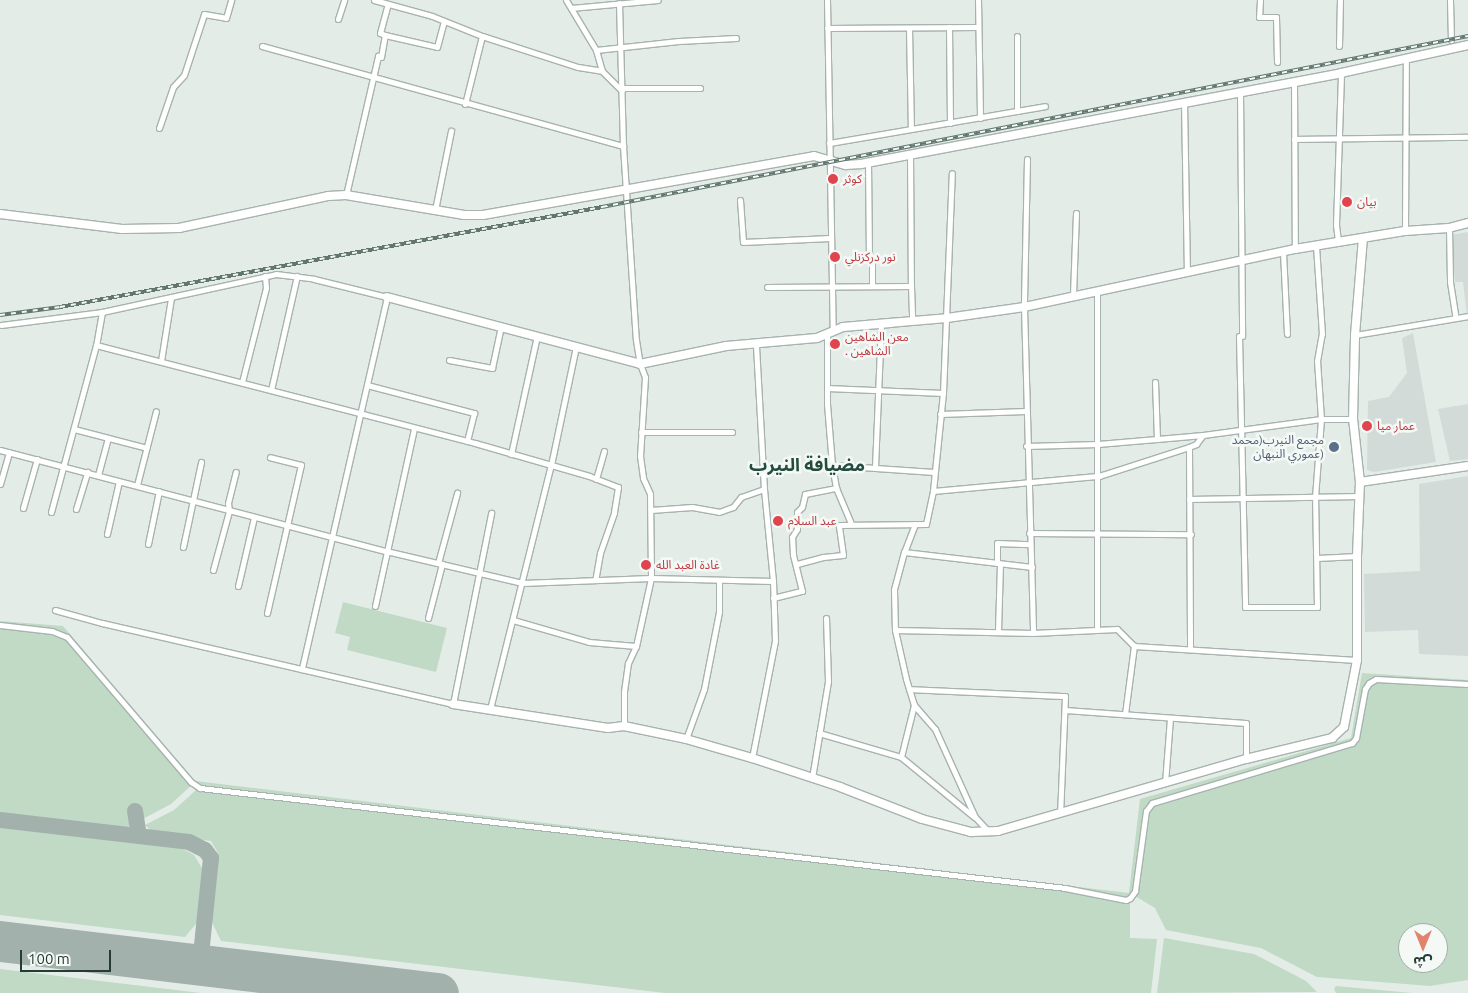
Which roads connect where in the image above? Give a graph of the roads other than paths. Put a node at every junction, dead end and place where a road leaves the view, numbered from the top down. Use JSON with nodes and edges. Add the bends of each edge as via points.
{"nodes":[{"id":1,"x":231,"y":0,"type":"edge"},
{"id":2,"x":344,"y":0,"type":"edge"},
{"id":3,"x":374,"y":0,"type":"edge"},
{"id":4,"x":566,"y":0,"type":"edge"},
{"id":5,"x":658,"y":0,"type":"edge"},
{"id":6,"x":827,"y":0,"type":"edge"},
{"id":7,"x":978,"y":0,"type":"edge"},
{"id":8,"x":1260,"y":0,"type":"edge"},
{"id":9,"x":1340,"y":0,"type":"edge"},
{"id":10,"x":1450,"y":0,"type":"edge"},
{"id":11,"x":621,"y":2,"type":"edge"},
{"id":12,"x":388,"y":4,"type":"junction"},
{"id":13,"x":571,"y":8,"type":"junction"},
{"id":14,"x":338,"y":19,"type":"dead end"},
{"id":15,"x":444,"y":21,"type":"junction"},
{"id":16,"x":949,"y":27,"type":"junction"},
{"id":17,"x":978,"y":27,"type":"junction"},
{"id":18,"x":827,"y":28,"type":"junction"},
{"id":19,"x":909,"y":28,"type":"junction"},
{"id":20,"x":385,"y":35,"type":"junction"},
{"id":21,"x":482,"y":36,"type":"junction"},
{"id":22,"x":1017,"y":36,"type":"dead end"},
{"id":23,"x":736,"y":38,"type":"dead end"},
{"id":24,"x":1450,"y":40,"type":"dead end"},
{"id":25,"x":262,"y":46,"type":"dead end"},
{"id":26,"x":1339,"y":46,"type":"dead end"},
{"id":27,"x":1468,"y":46,"type":"edge"},
{"id":28,"x":620,"y":47,"type":"junction"},
{"id":29,"x":596,"y":50,"type":"junction"},
{"id":30,"x":1406,"y":59,"type":"junction"},
{"id":31,"x":1277,"y":62,"type":"dead end"},
{"id":32,"x":602,"y":71,"type":"junction"},
{"id":33,"x":1341,"y":73,"type":"junction"},
{"id":34,"x":374,"y":76,"type":"junction"},
{"id":35,"x":1294,"y":82,"type":"junction"},
{"id":36,"x":700,"y":88,"type":"dead end"},
{"id":37,"x":622,"y":89,"type":"junction"},
{"id":38,"x":1240,"y":91,"type":"junction"},
{"id":39,"x":1184,"y":102,"type":"junction"},
{"id":40,"x":465,"y":104,"type":"junction"},
{"id":41,"x":1045,"y":106,"type":"dead end"},
{"id":42,"x":1017,"y":111,"type":"junction"},
{"id":43,"x":980,"y":118,"type":"junction"},
{"id":44,"x":950,"y":123,"type":"junction"},
{"id":45,"x":159,"y":128,"type":"dead end"},
{"id":46,"x":911,"y":128,"type":"junction"},
{"id":47,"x":451,"y":132,"type":"dead end"},
{"id":48,"x":1468,"y":137,"type":"edge"},
{"id":49,"x":1340,"y":138,"type":"junction"},
{"id":50,"x":1294,"y":139,"type":"junction"},
{"id":51,"x":1406,"y":139,"type":"junction"},
{"id":52,"x":829,"y":143,"type":"junction"},
{"id":53,"x":623,"y":146,"type":"junction"},
{"id":54,"x":910,"y":154,"type":"junction"},
{"id":55,"x":1027,"y":159,"type":"dead end"},
{"id":56,"x":829,"y":161,"type":"junction"},
{"id":57,"x":868,"y":162,"type":"junction"},
{"id":58,"x":952,"y":173,"type":"dead end"},
{"id":59,"x":626,"y":191,"type":"junction"},
{"id":60,"x":346,"y":195,"type":"junction"},
{"id":61,"x":740,"y":200,"type":"dead end"},
{"id":62,"x":435,"y":210,"type":"junction"},
{"id":63,"x":1076,"y":212,"type":"dead end"},
{"id":64,"x":0,"y":214,"type":"edge"},
{"id":65,"x":1468,"y":222,"type":"edge"},
{"id":66,"x":1450,"y":228,"type":"junction"},
{"id":67,"x":1405,"y":231,"type":"junction"},
{"id":68,"x":830,"y":238,"type":"junction"},
{"id":69,"x":1363,"y":238,"type":"junction"},
{"id":70,"x":1338,"y":241,"type":"junction"},
{"id":71,"x":1316,"y":246,"type":"junction"},
{"id":72,"x":1295,"y":249,"type":"junction"},
{"id":73,"x":1282,"y":252,"type":"junction"},
{"id":74,"x":1242,"y":259,"type":"junction"},
{"id":75,"x":1187,"y":272,"type":"junction"},
{"id":76,"x":265,"y":276,"type":"junction"},
{"id":77,"x":296,"y":276,"type":"junction"},
{"id":78,"x":831,"y":286,"type":"junction"},
{"id":79,"x":872,"y":286,"type":"junction"},
{"id":80,"x":911,"y":286,"type":"junction"},
{"id":81,"x":768,"y":287,"type":"dead end"},
{"id":82,"x":1097,"y":290,"type":"junction"},
{"id":83,"x":1073,"y":295,"type":"junction"},
{"id":84,"x":387,"y":296,"type":"junction"},
{"id":85,"x":171,"y":298,"type":"junction"},
{"id":86,"x":1024,"y":307,"type":"junction"},
{"id":87,"x":102,"y":312,"type":"junction"},
{"id":88,"x":1468,"y":316,"type":"edge"},
{"id":89,"x":947,"y":318,"type":"junction"},
{"id":90,"x":1456,"y":318,"type":"junction"},
{"id":91,"x":912,"y":320,"type":"junction"},
{"id":92,"x":882,"y":323,"type":"junction"},
{"id":93,"x":1,"y":325,"type":"dead end"},
{"id":94,"x":501,"y":326,"type":"junction"},
{"id":95,"x":830,"y":333,"type":"junction"},
{"id":96,"x":1287,"y":334,"type":"dead end"},
{"id":97,"x":1355,"y":335,"type":"junction"},
{"id":98,"x":538,"y":336,"type":"junction"},
{"id":99,"x":756,"y":344,"type":"junction"},
{"id":100,"x":96,"y":345,"type":"junction"},
{"id":101,"x":576,"y":346,"type":"junction"},
{"id":102,"x":449,"y":360,"type":"dead end"},
{"id":103,"x":161,"y":361,"type":"junction"},
{"id":104,"x":640,"y":364,"type":"junction"},
{"id":105,"x":242,"y":382,"type":"junction"},
{"id":106,"x":1155,"y":382,"type":"dead end"},
{"id":107,"x":367,"y":385,"type":"junction"},
{"id":108,"x":827,"y":388,"type":"junction"},
{"id":109,"x":271,"y":390,"type":"junction"},
{"id":110,"x":880,"y":390,"type":"junction"},
{"id":111,"x":943,"y":393,"type":"junction"},
{"id":112,"x":156,"y":410,"type":"dead end"},
{"id":113,"x":1026,"y":411,"type":"junction"},
{"id":114,"x":940,"y":414,"type":"junction"},
{"id":115,"x":360,"y":415,"type":"junction"},
{"id":116,"x":1321,"y":419,"type":"junction"},
{"id":117,"x":1353,"y":419,"type":"junction"},
{"id":118,"x":74,"y":429,"type":"junction"},
{"id":119,"x":414,"y":429,"type":"junction"},
{"id":120,"x":1241,"y":430,"type":"junction"},
{"id":121,"x":641,"y":432,"type":"junction"},
{"id":122,"x":732,"y":432,"type":"dead end"},
{"id":123,"x":1204,"y":435,"type":"junction"},
{"id":124,"x":108,"y":438,"type":"junction"},
{"id":125,"x":1157,"y":439,"type":"junction"},
{"id":126,"x":467,"y":441,"type":"junction"},
{"id":127,"x":1098,"y":444,"type":"junction"},
{"id":128,"x":1026,"y":446,"type":"junction"},
{"id":129,"x":147,"y":448,"type":"junction"},
{"id":130,"x":1189,"y":448,"type":"junction"},
{"id":131,"x":0,"y":450,"type":"edge"},
{"id":132,"x":604,"y":451,"type":"dead end"},
{"id":133,"x":9,"y":452,"type":"junction"},
{"id":134,"x":511,"y":454,"type":"junction"},
{"id":135,"x":270,"y":457,"type":"dead end"},
{"id":136,"x":37,"y":459,"type":"junction"},
{"id":137,"x":201,"y":462,"type":"dead end"},
{"id":138,"x":551,"y":465,"type":"junction"},
{"id":139,"x":832,"y":465,"type":"junction"},
{"id":140,"x":64,"y":466,"type":"junction"},
{"id":141,"x":1468,"y":466,"type":"edge"},
{"id":142,"x":875,"y":467,"type":"junction"},
{"id":143,"x":87,"y":472,"type":"junction"},
{"id":144,"x":236,"y":472,"type":"dead end"},
{"id":145,"x":934,"y":472,"type":"junction"},
{"id":146,"x":98,"y":475,"type":"junction"},
{"id":147,"x":1099,"y":476,"type":"junction"},
{"id":148,"x":596,"y":480,"type":"junction"},
{"id":149,"x":119,"y":481,"type":"junction"},
{"id":150,"x":1028,"y":482,"type":"junction"},
{"id":151,"x":1360,"y":482,"type":"junction"},
{"id":152,"x":0,"y":484,"type":"edge"},
{"id":153,"x":137,"y":485,"type":"junction"},
{"id":154,"x":836,"y":488,"type":"junction"},
{"id":155,"x":764,"y":489,"type":"junction"},
{"id":156,"x":159,"y":491,"type":"junction"},
{"id":157,"x":933,"y":491,"type":"junction"},
{"id":158,"x":457,"y":493,"type":"dead end"},
{"id":159,"x":1360,"y":496,"type":"junction"},
{"id":160,"x":1315,"y":498,"type":"junction"},
{"id":161,"x":1189,"y":499,"type":"junction"},
{"id":162,"x":1242,"y":499,"type":"junction"},
{"id":163,"x":191,"y":500,"type":"junction"},
{"id":164,"x":23,"y":508,"type":"dead end"},
{"id":165,"x":76,"y":509,"type":"dead end"},
{"id":166,"x":229,"y":510,"type":"junction"},
{"id":167,"x":651,"y":510,"type":"junction"},
{"id":168,"x":51,"y":512,"type":"dead end"},
{"id":169,"x":491,"y":514,"type":"dead end"},
{"id":170,"x":254,"y":517,"type":"junction"},
{"id":171,"x":288,"y":524,"type":"junction"},
{"id":172,"x":851,"y":524,"type":"junction"},
{"id":173,"x":915,"y":524,"type":"junction"},
{"id":174,"x":1030,"y":533,"type":"junction"},
{"id":175,"x":107,"y":534,"type":"dead end"},
{"id":176,"x":1096,"y":534,"type":"junction"},
{"id":177,"x":1191,"y":534,"type":"junction"},
{"id":178,"x":331,"y":535,"type":"junction"},
{"id":179,"x":148,"y":544,"type":"dead end"},
{"id":180,"x":1030,"y":544,"type":"junction"},
{"id":181,"x":183,"y":547,"type":"dead end"},
{"id":182,"x":386,"y":551,"type":"junction"},
{"id":183,"x":904,"y":552,"type":"junction"},
{"id":184,"x":1357,"y":556,"type":"junction"},
{"id":185,"x":1317,"y":558,"type":"junction"},
{"id":186,"x":998,"y":563,"type":"junction"},
{"id":187,"x":440,"y":564,"type":"junction"},
{"id":188,"x":797,"y":564,"type":"junction"},
{"id":189,"x":1032,"y":566,"type":"junction"},
{"id":190,"x":212,"y":570,"type":"dead end"},
{"id":191,"x":478,"y":573,"type":"junction"},
{"id":192,"x":651,"y":578,"type":"junction"},
{"id":193,"x":595,"y":580,"type":"junction"},
{"id":194,"x":719,"y":580,"type":"junction"},
{"id":195,"x":773,"y":581,"type":"junction"},
{"id":196,"x":522,"y":583,"type":"junction"},
{"id":197,"x":238,"y":586,"type":"dead end"},
{"id":198,"x":773,"y":598,"type":"junction"},
{"id":199,"x":376,"y":606,"type":"dead end"},
{"id":200,"x":54,"y":610,"type":"dead end"},
{"id":201,"x":267,"y":613,"type":"dead end"},
{"id":202,"x":428,"y":618,"type":"dead end"},
{"id":203,"x":826,"y":618,"type":"dead end"},
{"id":204,"x":512,"y":620,"type":"junction"},
{"id":205,"x":0,"y":625,"type":"edge"},
{"id":206,"x":1097,"y":629,"type":"junction"},
{"id":207,"x":894,"y":630,"type":"junction"},
{"id":208,"x":998,"y":632,"type":"junction"},
{"id":209,"x":1033,"y":633,"type":"junction"},
{"id":210,"x":636,"y":646,"type":"junction"},
{"id":211,"x":1134,"y":646,"type":"junction"},
{"id":212,"x":1190,"y":650,"type":"junction"},
{"id":213,"x":1357,"y":660,"type":"junction"},
{"id":214,"x":302,"y":669,"type":"junction"},
{"id":215,"x":1468,"y":684,"type":"edge"},
{"id":216,"x":909,"y":689,"type":"junction"},
{"id":217,"x":453,"y":704,"type":"junction"},
{"id":218,"x":914,"y":705,"type":"junction"},
{"id":219,"x":490,"y":709,"type":"junction"},
{"id":220,"x":1065,"y":710,"type":"junction"},
{"id":221,"x":1125,"y":714,"type":"junction"},
{"id":222,"x":1170,"y":718,"type":"junction"},
{"id":223,"x":624,"y":726,"type":"junction"},
{"id":224,"x":819,"y":733,"type":"junction"},
{"id":225,"x":686,"y":739,"type":"junction"},
{"id":226,"x":901,"y":757,"type":"junction"},
{"id":227,"x":752,"y":758,"type":"junction"},
{"id":228,"x":1246,"y":759,"type":"junction"},
{"id":229,"x":812,"y":778,"type":"junction"},
{"id":230,"x":1165,"y":783,"type":"junction"},
{"id":231,"x":1060,"y":813,"type":"junction"},
{"id":232,"x":975,"y":817,"type":"junction"},
{"id":233,"x":989,"y":832,"type":"junction"}],
"edges":[{"from":1,"to":45,"type":"street","via":[[226,18],[204,14],[184,75],[173,87]]},
{"from":2,"to":14,"type":"street"},
{"from":3,"to":12,"type":"street"},
{"from":4,"to":13,"type":"street"},
{"from":5,"to":11,"type":"street"},
{"from":6,"to":18,"type":"street"},
{"from":7,"to":17,"type":"street"},
{"from":8,"to":31,"type":"street","via":[[1259,17],[1276,17]]},
{"from":9,"to":26,"type":"street"},
{"from":10,"to":24,"type":"street"},
{"from":11,"to":13,"type":"street"},
{"from":11,"to":28,"type":"street"},
{"from":12,"to":15,"type":"street"},
{"from":12,"to":20,"type":"street","via":[[380,33]]},
{"from":13,"to":29,"type":"street"},
{"from":15,"to":20,"type":"street","via":[[437,47]]},
{"from":15,"to":21,"type":"street"},
{"from":16,"to":17,"type":"street"},
{"from":16,"to":19,"type":"street"},
{"from":16,"to":44,"type":"street"},
{"from":17,"to":43,"type":"street"},
{"from":18,"to":19,"type":"street"},
{"from":18,"to":52,"type":"street"},
{"from":19,"to":46,"type":"street"},
{"from":20,"to":34,"type":"street"},
{"from":21,"to":32,"type":"street","via":[[578,67]]},
{"from":21,"to":40,"type":"street"},
{"from":22,"to":42,"type":"street"},
{"from":23,"to":28,"type":"street"},
{"from":25,"to":34,"type":"street"},
{"from":27,"to":30,"type":"street"},
{"from":28,"to":29,"type":"street"},
{"from":28,"to":37,"type":"street"},
{"from":29,"to":32,"type":"street"},
{"from":30,"to":33,"type":"street"},
{"from":30,"to":51,"type":"street"},
{"from":32,"to":37,"type":"street"},
{"from":33,"to":35,"type":"street"},
{"from":33,"to":49,"type":"street"},
{"from":34,"to":40,"type":"street"},
{"from":34,"to":60,"type":"street"},
{"from":35,"to":38,"type":"street"},
{"from":35,"to":50,"type":"street"},
{"from":36,"to":37,"type":"street"},
{"from":37,"to":53,"type":"street"},
{"from":38,"to":39,"type":"street"},
{"from":38,"to":74,"type":"street"},
{"from":39,"to":54,"type":"street"},
{"from":39,"to":75,"type":"street"},
{"from":40,"to":53,"type":"street"},
{"from":41,"to":42,"type":"street"},
{"from":42,"to":43,"type":"street"},
{"from":43,"to":44,"type":"street"},
{"from":44,"to":46,"type":"street"},
{"from":46,"to":52,"type":"street"},
{"from":47,"to":62,"type":"street"},
{"from":48,"to":51,"type":"street"},
{"from":49,"to":50,"type":"street"},
{"from":49,"to":51,"type":"street"},
{"from":49,"to":70,"type":"street"},
{"from":50,"to":72,"type":"street"},
{"from":51,"to":67,"type":"street"},
{"from":52,"to":56,"type":"street"},
{"from":53,"to":59,"type":"street"},
{"from":54,"to":57,"type":"street"},
{"from":54,"to":80,"type":"street"},
{"from":55,"to":86,"type":"street"},
{"from":56,"to":57,"type":"street","via":[[846,164]]},
{"from":56,"to":59,"type":"street","via":[[814,156]]},
{"from":56,"to":68,"type":"street"},
{"from":57,"to":79,"type":"street","via":[[868,253],[872,264]]},
{"from":58,"to":89,"type":"street"},
{"from":59,"to":62,"type":"street","via":[[483,215]]},
{"from":59,"to":104,"type":"street"},
{"from":60,"to":62,"type":"street"},
{"from":60,"to":64,"type":"street","via":[[328,196],[179,228],[122,229]]},
{"from":61,"to":68,"type":"street","via":[[743,242]]},
{"from":63,"to":83,"type":"street"},
{"from":65,"to":66,"type":"street"},
{"from":66,"to":67,"type":"street"},
{"from":66,"to":90,"type":"street","via":[[1450,282]]},
{"from":67,"to":69,"type":"street"},
{"from":68,"to":78,"type":"street"},
{"from":69,"to":70,"type":"street"},
{"from":69,"to":97,"type":"street"},
{"from":70,"to":71,"type":"street"},
{"from":71,"to":72,"type":"street"},
{"from":71,"to":116,"type":"street","via":[[1322,334],[1318,361]]},
{"from":72,"to":73,"type":"street"},
{"from":73,"to":74,"type":"street"},
{"from":73,"to":96,"type":"street"},
{"from":74,"to":75,"type":"street"},
{"from":74,"to":120,"type":"street"},
{"from":75,"to":82,"type":"street"},
{"from":76,"to":77,"type":"street"},
{"from":76,"to":85,"type":"street"},
{"from":76,"to":105,"type":"street","via":[[266,288]]},
{"from":77,"to":84,"type":"street"},
{"from":77,"to":109,"type":"street"},
{"from":78,"to":79,"type":"street"},
{"from":78,"to":81,"type":"street"},
{"from":78,"to":95,"type":"street"},
{"from":79,"to":80,"type":"street"},
{"from":80,"to":91,"type":"street"},
{"from":82,"to":83,"type":"street"},
{"from":82,"to":127,"type":"street"},
{"from":83,"to":86,"type":"street"},
{"from":84,"to":94,"type":"street"},
{"from":84,"to":107,"type":"street"},
{"from":85,"to":87,"type":"street"},
{"from":85,"to":103,"type":"street"},
{"from":86,"to":89,"type":"street"},
{"from":86,"to":113,"type":"street"},
{"from":87,"to":93,"type":"street"},
{"from":87,"to":100,"type":"street"},
{"from":88,"to":90,"type":"street"},
{"from":89,"to":91,"type":"street"},
{"from":89,"to":111,"type":"street"},
{"from":90,"to":97,"type":"street"},
{"from":91,"to":92,"type":"street"},
{"from":92,"to":95,"type":"street","via":[[842,327]]},
{"from":92,"to":110,"type":"street"},
{"from":94,"to":98,"type":"street"},
{"from":94,"to":102,"type":"street","via":[[492,368]]},
{"from":95,"to":99,"type":"street","via":[[818,338]]},
{"from":95,"to":108,"type":"street"},
{"from":97,"to":117,"type":"street"},
{"from":98,"to":101,"type":"street"},
{"from":98,"to":134,"type":"street"},
{"from":99,"to":104,"type":"street","via":[[702,350]]},
{"from":99,"to":155,"type":"street"},
{"from":100,"to":103,"type":"street"},
{"from":100,"to":118,"type":"street"},
{"from":101,"to":104,"type":"street"},
{"from":101,"to":138,"type":"street"},
{"from":103,"to":105,"type":"street"},
{"from":104,"to":121,"type":"street","via":[[645,377]]},
{"from":105,"to":109,"type":"street"},
{"from":106,"to":125,"type":"street"},
{"from":107,"to":115,"type":"street"},
{"from":107,"to":126,"type":"street","via":[[474,413]]},
{"from":108,"to":110,"type":"street"},
{"from":108,"to":139,"type":"street"},
{"from":109,"to":115,"type":"street"},
{"from":110,"to":111,"type":"street"},
{"from":110,"to":142,"type":"street"},
{"from":111,"to":114,"type":"street"},
{"from":112,"to":129,"type":"street"},
{"from":113,"to":114,"type":"street"},
{"from":113,"to":128,"type":"street"},
{"from":114,"to":145,"type":"street"},
{"from":115,"to":119,"type":"street"},
{"from":115,"to":178,"type":"street"},
{"from":116,"to":117,"type":"street"},
{"from":116,"to":120,"type":"street"},
{"from":116,"to":160,"type":"street"},
{"from":117,"to":151,"type":"street"},
{"from":118,"to":124,"type":"street"},
{"from":118,"to":140,"type":"street"},
{"from":119,"to":126,"type":"street"},
{"from":119,"to":182,"type":"street"},
{"from":120,"to":123,"type":"street"},
{"from":120,"to":162,"type":"street"},
{"from":121,"to":122,"type":"street"},
{"from":121,"to":167,"type":"street","via":[[640,462],[650,494]]},
{"from":123,"to":125,"type":"street"},
{"from":123,"to":130,"type":"street"},
{"from":124,"to":129,"type":"street"},
{"from":124,"to":146,"type":"street"},
{"from":125,"to":127,"type":"street"},
{"from":126,"to":134,"type":"street"},
{"from":127,"to":128,"type":"street"},
{"from":127,"to":147,"type":"street"},
{"from":128,"to":150,"type":"street"},
{"from":129,"to":153,"type":"street"},
{"from":130,"to":147,"type":"street"},
{"from":130,"to":161,"type":"street"},
{"from":131,"to":133,"type":"street"},
{"from":132,"to":148,"type":"street"},
{"from":133,"to":136,"type":"street"},
{"from":133,"to":152,"type":"street"},
{"from":134,"to":138,"type":"street"},
{"from":135,"to":171,"type":"street","via":[[301,465]]},
{"from":136,"to":140,"type":"street"},
{"from":136,"to":164,"type":"street"},
{"from":137,"to":163,"type":"street"},
{"from":138,"to":148,"type":"street"},
{"from":138,"to":196,"type":"street"},
{"from":139,"to":142,"type":"street"},
{"from":139,"to":154,"type":"street"},
{"from":140,"to":143,"type":"street"},
{"from":140,"to":168,"type":"street"},
{"from":141,"to":151,"type":"street"},
{"from":142,"to":145,"type":"street"},
{"from":143,"to":146,"type":"street"},
{"from":143,"to":165,"type":"street"},
{"from":144,"to":166,"type":"street"},
{"from":145,"to":157,"type":"street"},
{"from":146,"to":149,"type":"street"},
{"from":147,"to":150,"type":"street"},
{"from":147,"to":176,"type":"street"},
{"from":148,"to":193,"type":"street","via":[[618,487]]},
{"from":149,"to":153,"type":"street"},
{"from":149,"to":175,"type":"street"},
{"from":150,"to":157,"type":"street"},
{"from":150,"to":174,"type":"street"},
{"from":151,"to":159,"type":"street"},
{"from":153,"to":156,"type":"street"},
{"from":154,"to":172,"type":"street"},
{"from":154,"to":188,"type":"street","via":[[804,494],[802,507],[797,512],[797,529],[792,537]]},
{"from":155,"to":167,"type":"street","via":[[741,497],[734,508],[719,512],[692,507]]},
{"from":155,"to":195,"type":"street"},
{"from":156,"to":163,"type":"street"},
{"from":156,"to":179,"type":"street"},
{"from":157,"to":173,"type":"street","via":[[926,524]]},
{"from":158,"to":187,"type":"street"},
{"from":159,"to":160,"type":"street"},
{"from":159,"to":184,"type":"street"},
{"from":160,"to":162,"type":"street"},
{"from":160,"to":185,"type":"street"},
{"from":161,"to":162,"type":"street"},
{"from":161,"to":177,"type":"street"},
{"from":162,"to":185,"type":"street","via":[[1245,607],[1316,607]]},
{"from":163,"to":166,"type":"street"},
{"from":163,"to":181,"type":"street"},
{"from":166,"to":170,"type":"street"},
{"from":166,"to":190,"type":"street"},
{"from":167,"to":192,"type":"street"},
{"from":169,"to":191,"type":"street"},
{"from":170,"to":171,"type":"street"},
{"from":170,"to":197,"type":"street"},
{"from":171,"to":178,"type":"street"},
{"from":171,"to":201,"type":"street"},
{"from":172,"to":173,"type":"street"},
{"from":172,"to":188,"type":"street","via":[[839,525],[843,555]]},
{"from":173,"to":183,"type":"street"},
{"from":174,"to":176,"type":"street"},
{"from":174,"to":180,"type":"street"},
{"from":176,"to":177,"type":"street"},
{"from":176,"to":206,"type":"street"},
{"from":177,"to":212,"type":"street"},
{"from":178,"to":182,"type":"street"},
{"from":178,"to":214,"type":"street"},
{"from":180,"to":186,"type":"street","via":[[997,543]]},
{"from":180,"to":189,"type":"street"},
{"from":182,"to":187,"type":"street"},
{"from":182,"to":199,"type":"street"},
{"from":183,"to":186,"type":"street"},
{"from":183,"to":207,"type":"street","via":[[894,590]]},
{"from":184,"to":185,"type":"street"},
{"from":184,"to":213,"type":"street"},
{"from":186,"to":189,"type":"street"},
{"from":186,"to":208,"type":"street"},
{"from":187,"to":191,"type":"street"},
{"from":187,"to":202,"type":"street"},
{"from":188,"to":198,"type":"street","via":[[802,590]]},
{"from":189,"to":209,"type":"street"},
{"from":191,"to":196,"type":"street"},
{"from":191,"to":217,"type":"street"},
{"from":192,"to":193,"type":"street"},
{"from":192,"to":194,"type":"street"},
{"from":192,"to":210,"type":"street"},
{"from":193,"to":196,"type":"street"},
{"from":194,"to":195,"type":"street"},
{"from":194,"to":225,"type":"street","via":[[719,612],[704,689]]},
{"from":195,"to":198,"type":"street"},
{"from":196,"to":204,"type":"street"},
{"from":198,"to":227,"type":"street","via":[[775,641]]},
{"from":200,"to":214,"type":"street"},
{"from":203,"to":224,"type":"street","via":[[828,681]]},
{"from":204,"to":210,"type":"street","via":[[589,642]]},
{"from":204,"to":219,"type":"street"},
{"from":205,"to":215,"type":"street","via":[[52,631],[67,637],[191,782],[200,788],[1065,888],[1126,900],[1135,891],[1146,811],[1152,802],[1352,743],[1356,738],[1365,689],[1376,679]]},
{"from":206,"to":209,"type":"street"},
{"from":206,"to":211,"type":"street","via":[[1117,629]]},
{"from":207,"to":208,"type":"street"},
{"from":207,"to":216,"type":"street"},
{"from":208,"to":209,"type":"street"},
{"from":210,"to":223,"type":"street","via":[[628,663]]},
{"from":211,"to":212,"type":"street"},
{"from":211,"to":221,"type":"street"},
{"from":212,"to":213,"type":"street"},
{"from":213,"to":228,"type":"street","via":[[1344,727],[1332,738]]},
{"from":214,"to":217,"type":"street"},
{"from":216,"to":218,"type":"street"},
{"from":216,"to":220,"type":"street","via":[[1066,696]]},
{"from":217,"to":219,"type":"street"},
{"from":218,"to":226,"type":"street"},
{"from":218,"to":232,"type":"street","via":[[935,729]]},
{"from":219,"to":223,"type":"street","via":[[608,728]]},
{"from":220,"to":221,"type":"street"},
{"from":220,"to":231,"type":"street"},
{"from":221,"to":222,"type":"street"},
{"from":222,"to":228,"type":"street","via":[[1246,723]]},
{"from":222,"to":230,"type":"street"},
{"from":223,"to":225,"type":"street"},
{"from":224,"to":226,"type":"street"},
{"from":224,"to":229,"type":"street"},
{"from":225,"to":227,"type":"street"},
{"from":226,"to":232,"type":"street"},
{"from":227,"to":229,"type":"street"},
{"from":228,"to":230,"type":"street"},
{"from":229,"to":233,"type":"street","via":[[958,830]]},
{"from":230,"to":231,"type":"street"},
{"from":231,"to":233,"type":"street"},
{"from":232,"to":233,"type":"street"}]}
